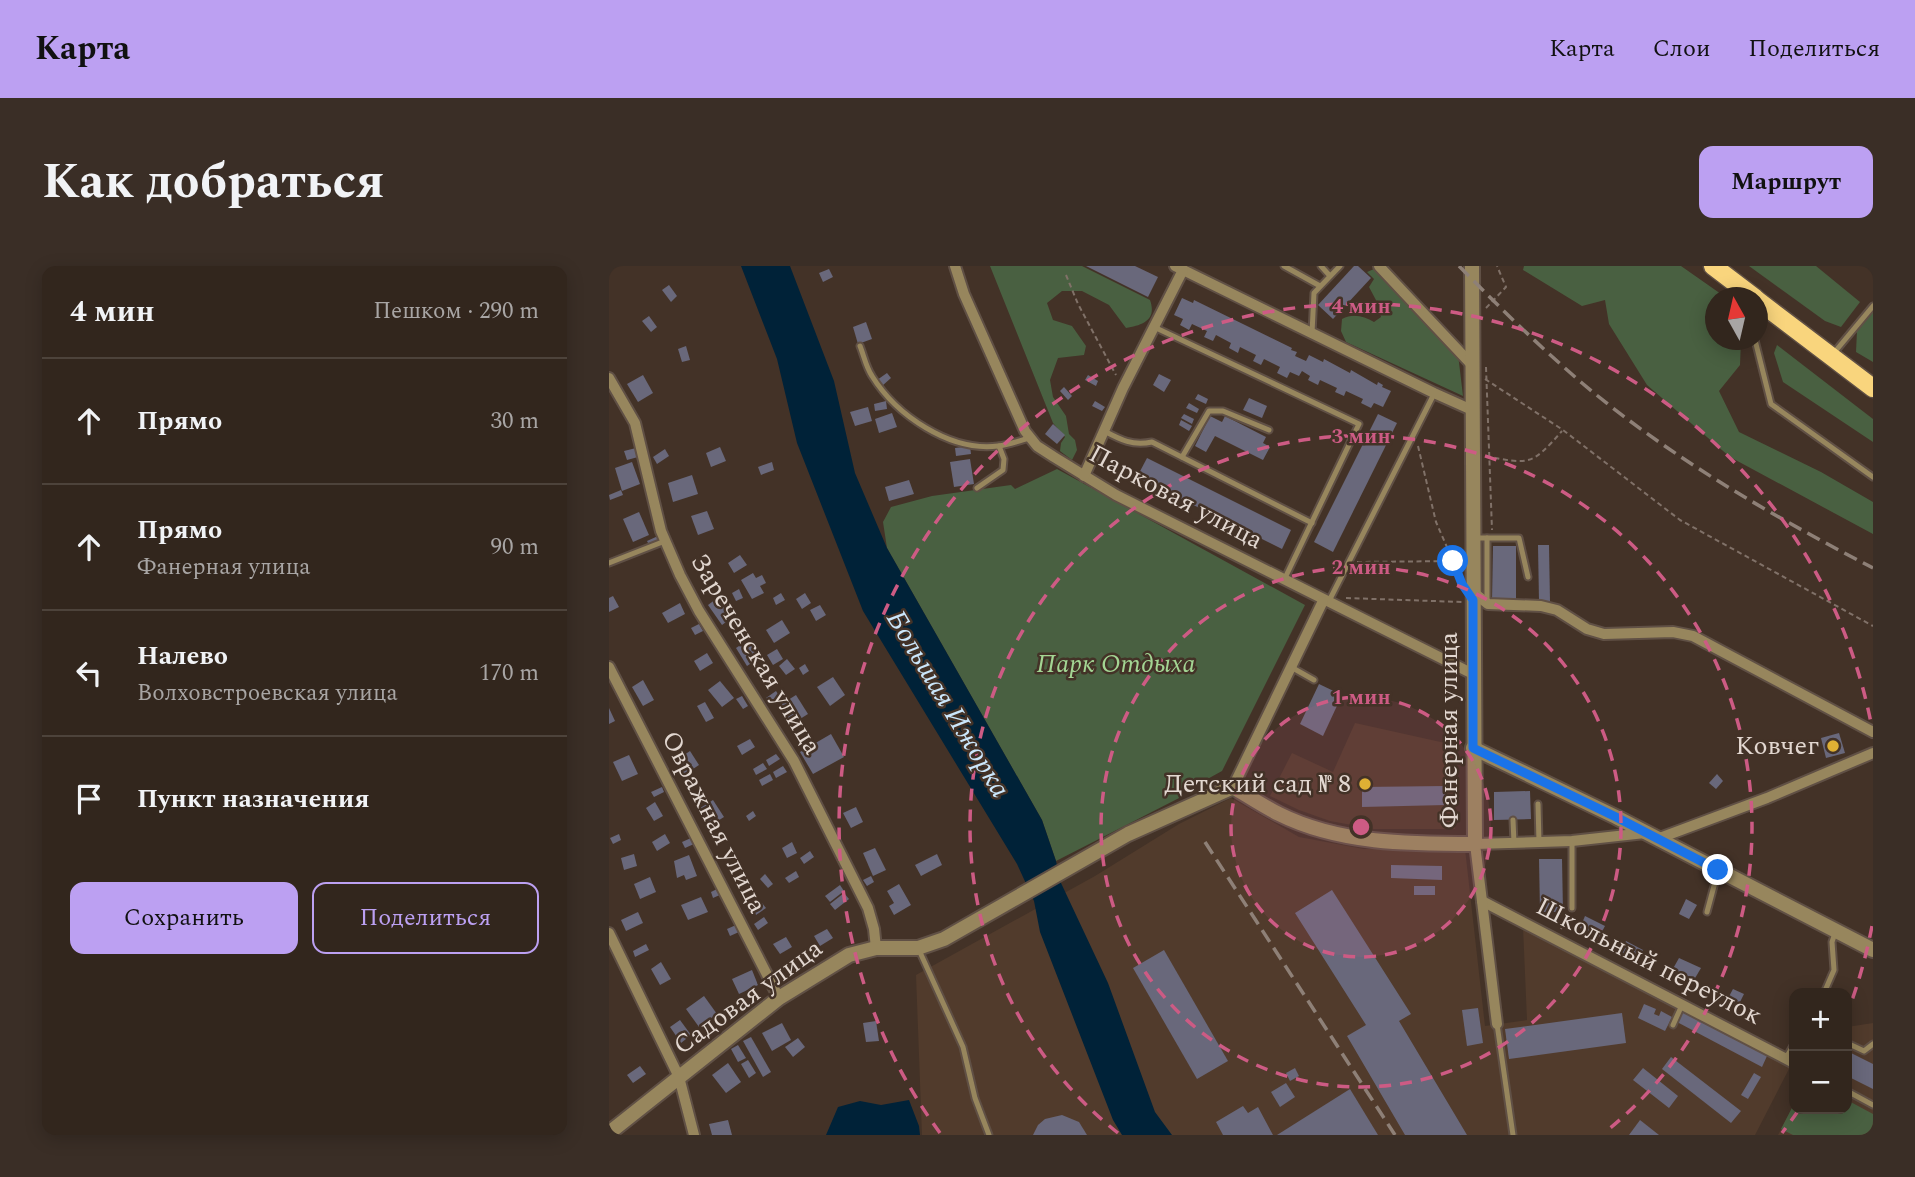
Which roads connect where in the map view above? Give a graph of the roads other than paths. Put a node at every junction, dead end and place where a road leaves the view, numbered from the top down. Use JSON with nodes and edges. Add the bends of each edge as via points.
{"nodes":[{"id":1,"x":955,"y":266,"type":"edge"},
{"id":2,"x":1284,"y":266,"type":"edge"},
{"id":3,"x":1321,"y":266,"type":"edge"},
{"id":4,"x":1340,"y":266,"type":"edge"},
{"id":5,"x":1379,"y":266,"type":"edge"},
{"id":6,"x":1472,"y":266,"type":"edge"},
{"id":7,"x":1713,"y":266,"type":"edge"},
{"id":8,"x":1179,"y":268,"type":"edge"},
{"id":9,"x":1330,"y":276,"type":"junction"},
{"id":10,"x":1320,"y":286,"type":"junction"},
{"id":11,"x":1740,"y":287,"type":"edge"},
{"id":12,"x":1873,"y":306,"type":"edge"},
{"id":13,"x":1768,"y":308,"type":"edge"},
{"id":14,"x":1153,"y":327,"type":"junction"},
{"id":15,"x":1312,"y":333,"type":"junction"},
{"id":16,"x":860,"y":346,"type":"dead end"},
{"id":17,"x":1758,"y":350,"type":"edge"},
{"id":18,"x":1831,"y":356,"type":"junction"},
{"id":19,"x":1479,"y":366,"type":"junction"},
{"id":20,"x":609,"y":378,"type":"edge"},
{"id":21,"x":1873,"y":388,"type":"edge"},
{"id":22,"x":1434,"y":393,"type":"junction"},
{"id":23,"x":1472,"y":410,"type":"junction"},
{"id":24,"x":1269,"y":430,"type":"dead end"},
{"id":25,"x":1104,"y":431,"type":"junction"},
{"id":26,"x":1029,"y":438,"type":"junction"},
{"id":27,"x":999,"y":446,"type":"junction"},
{"id":28,"x":1182,"y":457,"type":"junction"},
{"id":29,"x":1873,"y":477,"type":"edge"},
{"id":30,"x":1082,"y":481,"type":"junction"},
{"id":31,"x":977,"y":488,"type":"dead end"},
{"id":32,"x":1311,"y":523,"type":"junction"},
{"id":33,"x":1484,"y":538,"type":"junction"},
{"id":34,"x":665,"y":541,"type":"junction"},
{"id":35,"x":609,"y":563,"type":"edge"},
{"id":36,"x":1528,"y":577,"type":"dead end"},
{"id":37,"x":1285,"y":580,"type":"junction"},
{"id":38,"x":1480,"y":597,"type":"junction"},
{"id":39,"x":1327,"y":600,"type":"junction"},
{"id":40,"x":609,"y":667,"type":"edge"},
{"id":41,"x":1291,"y":667,"type":"junction"},
{"id":42,"x":1473,"y":674,"type":"junction"},
{"id":43,"x":1314,"y":680,"type":"dead end"},
{"id":44,"x":1873,"y":732,"type":"edge"},
{"id":45,"x":1473,"y":748,"type":"junction"},
{"id":46,"x":1873,"y":753,"type":"edge"},
{"id":47,"x":1233,"y":787,"type":"junction"},
{"id":48,"x":1538,"y":804,"type":"dead end"},
{"id":49,"x":1538,"y":815,"type":"junction"},
{"id":50,"x":1547,"y":815,"type":"dead end"},
{"id":51,"x":1513,"y":820,"type":"dead end"},
{"id":52,"x":1651,"y":836,"type":"junction"},
{"id":53,"x":1572,"y":841,"type":"junction"},
{"id":54,"x":1539,"y":842,"type":"junction"},
{"id":55,"x":1514,"y":843,"type":"junction"},
{"id":56,"x":1475,"y":844,"type":"junction"},
{"id":57,"x":1718,"y":870,"type":"junction"},
{"id":58,"x":1482,"y":901,"type":"junction"},
{"id":59,"x":1573,"y":908,"type":"road end"},
{"id":60,"x":1707,"y":912,"type":"dead end"},
{"id":61,"x":1836,"y":931,"type":"junction"},
{"id":62,"x":609,"y":933,"type":"edge"},
{"id":63,"x":876,"y":948,"type":"junction"},
{"id":64,"x":918,"y":948,"type":"junction"},
{"id":65,"x":1873,"y":950,"type":"edge"},
{"id":66,"x":1826,"y":988,"type":"edge"},
{"id":67,"x":779,"y":998,"type":"junction"},
{"id":68,"x":1682,"y":1004,"type":"junction"},
{"id":69,"x":1497,"y":1024,"type":"joint"},
{"id":70,"x":1673,"y":1025,"type":"dead end"},
{"id":71,"x":1873,"y":1044,"type":"edge"},
{"id":72,"x":1852,"y":1045,"type":"edge"},
{"id":73,"x":1789,"y":1059,"type":"edge"},
{"id":74,"x":679,"y":1077,"type":"junction"},
{"id":75,"x":1852,"y":1094,"type":"edge"},
{"id":76,"x":1873,"y":1105,"type":"edge"},
{"id":77,"x":609,"y":1133,"type":"edge"},
{"id":78,"x":694,"y":1135,"type":"edge"},
{"id":79,"x":989,"y":1135,"type":"edge"},
{"id":80,"x":1513,"y":1135,"type":"edge"}],
"edges":[{"from":1,"to":26,"type":"street","name":"Парковая улица"},
{"from":2,"to":10,"type":"lane"},
{"from":3,"to":9,"type":"lane"},
{"from":4,"to":9,"type":"lane"},
{"from":5,"to":19,"type":"street"},
{"from":6,"to":19,"type":"street","name":"Фанерная улица"},
{"from":7,"to":11,"type":"main road"},
{"from":8,"to":14,"type":"street"},
{"from":8,"to":15,"type":"street"},
{"from":9,"to":10,"type":"lane"},
{"from":10,"to":15,"type":"lane","via":[[1314,293]]},
{"from":12,"to":18,"type":"lane"},
{"from":13,"to":18,"type":"main road"},
{"from":14,"to":25,"type":"street"},
{"from":14,"to":32,"type":"lane","via":[[1359,424]]},
{"from":15,"to":22,"type":"street"},
{"from":16,"to":27,"type":"lane","via":[[879,387],[908,416],[955,442]]},
{"from":17,"to":29,"type":"lane","via":[[1771,404]]},
{"from":18,"to":21,"type":"main road"},
{"from":19,"to":23,"type":"street","name":"Фанерная улица"},
{"from":20,"to":34,"type":"street","name":"Зареченская улица","via":[[635,423]]},
{"from":22,"to":23,"type":"street"},
{"from":22,"to":39,"type":"lane"},
{"from":23,"to":33,"type":"street","name":"Фанерная улица","via":[[1472,453]]},
{"from":24,"to":28,"type":"lane","via":[[1223,411],[1209,411]]},
{"from":25,"to":28,"type":"lane","via":[[1129,443],[1151,442]]},
{"from":25,"to":30,"type":"street"},
{"from":26,"to":27,"type":"lane"},
{"from":26,"to":30,"type":"street","name":"Парковая улица"},
{"from":27,"to":31,"type":"lane","via":[[1003,470]]},
{"from":28,"to":32,"type":"lane"},
{"from":30,"to":37,"type":"street","name":"Парковая улица"},
{"from":32,"to":37,"type":"lane"},
{"from":33,"to":36,"type":"lane","via":[[1519,538]]},
{"from":33,"to":38,"type":"street","name":"Фанерная улица"},
{"from":34,"to":35,"type":"lane"},
{"from":34,"to":63,"type":"street","name":"Зареченская улица","via":[[699,611],[804,779],[868,908]]},
{"from":37,"to":39,"type":"street","name":"Парковая улица"},
{"from":38,"to":42,"type":"street","name":"Фанерная улица"},
{"from":38,"to":44,"type":"street","via":[[1557,610],[1604,634],[1672,632],[1693,636]]},
{"from":39,"to":41,"type":"street"},
{"from":39,"to":42,"type":"street","name":"Парковая улица"},
{"from":40,"to":67,"type":"street","name":"Овражная улица"},
{"from":41,"to":43,"type":"lane"},
{"from":41,"to":47,"type":"street"},
{"from":42,"to":45,"type":"street","name":"Фанерная улица"},
{"from":45,"to":52,"type":"street"},
{"from":45,"to":56,"type":"street","name":"Фанерная улица"},
{"from":46,"to":52,"type":"street","via":[[1767,798]]},
{"from":47,"to":56,"type":"street","via":[[1279,814],[1325,831],[1396,843]]},
{"from":47,"to":64,"type":"street","name":"Садовая улица","via":[[1148,824],[944,939]]},
{"from":48,"to":49,"type":"lane"},
{"from":49,"to":50,"type":"lane"},
{"from":49,"to":54,"type":"lane"},
{"from":51,"to":55,"type":"lane"},
{"from":52,"to":53,"type":"street"},
{"from":52,"to":57,"type":"street"},
{"from":53,"to":54,"type":"street"},
{"from":53,"to":59,"type":"lane"},
{"from":54,"to":55,"type":"street"},
{"from":55,"to":56,"type":"street"},
{"from":56,"to":58,"type":"street","name":"Фанерная улица"},
{"from":57,"to":60,"type":"lane"},
{"from":57,"to":61,"type":"street"},
{"from":58,"to":68,"type":"street","name":"Школьный переулок"},
{"from":58,"to":69,"type":"street","name":"Фанерная улица"},
{"from":61,"to":65,"type":"street"},
{"from":61,"to":66,"type":"lane","via":[[1834,970]]},
{"from":62,"to":74,"type":"street"},
{"from":63,"to":64,"type":"street","name":"Садовая улица"},
{"from":63,"to":67,"type":"street","name":"Садовая улица","via":[[849,955]]},
{"from":64,"to":79,"type":"lane","via":[[963,1047]]},
{"from":67,"to":74,"type":"street","name":"Садовая улица"},
{"from":68,"to":70,"type":"lane"},
{"from":68,"to":73,"type":"street","name":"Школьный переулок"},
{"from":69,"to":80,"type":"lane"},
{"from":71,"to":72,"type":"lane","via":[[1864,1051]]},
{"from":74,"to":77,"type":"street","name":"Садовая улица"},
{"from":74,"to":78,"type":"street"},
{"from":75,"to":76,"type":"lane"}]}
